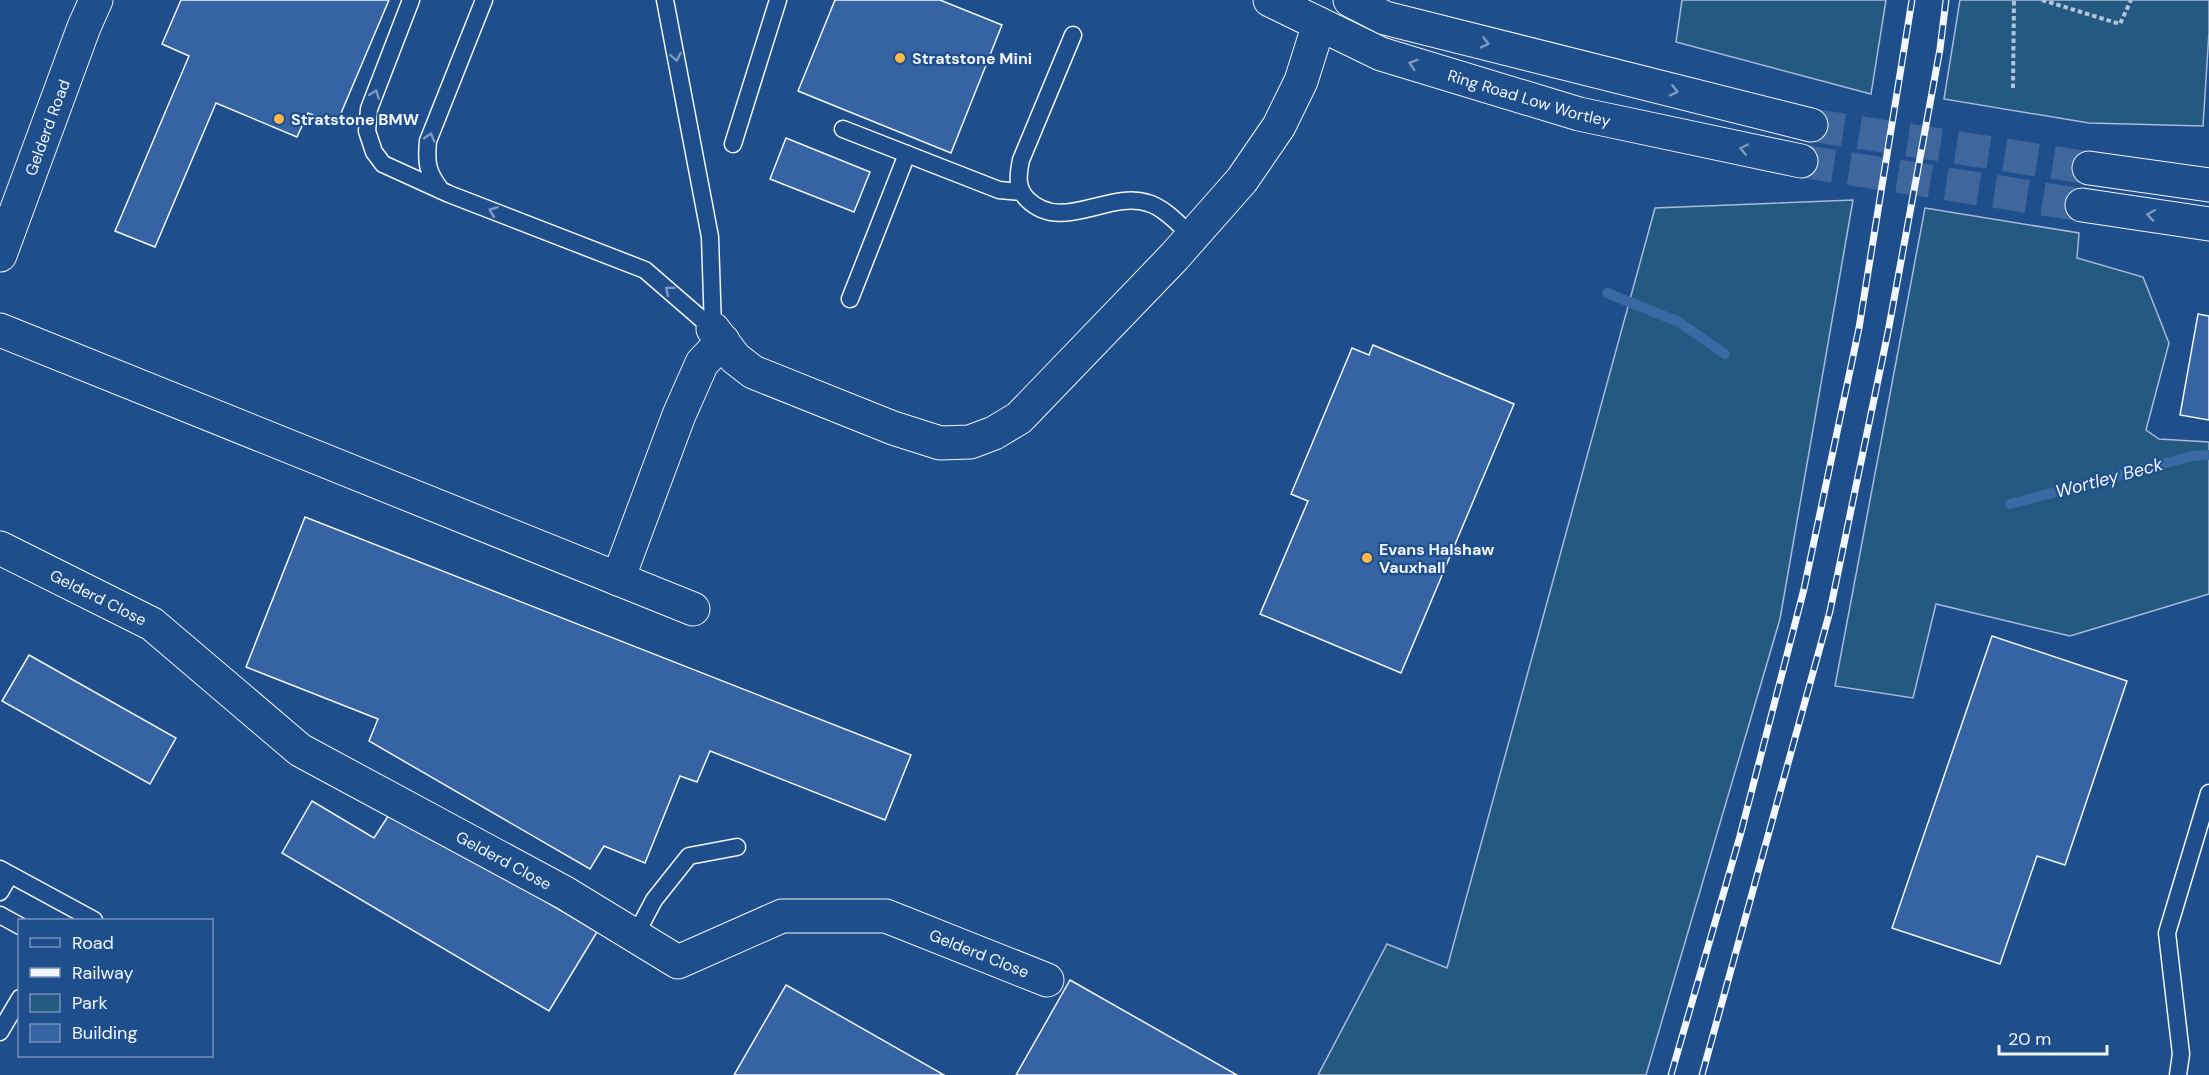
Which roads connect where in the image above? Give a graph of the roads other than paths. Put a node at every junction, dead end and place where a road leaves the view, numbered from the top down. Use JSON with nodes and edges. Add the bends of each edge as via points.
{"nodes":[{"id":1,"x":96,"y":0,"type":"edge"},
{"id":2,"x":411,"y":0,"type":"edge"},
{"id":3,"x":484,"y":0,"type":"edge"},
{"id":4,"x":665,"y":0,"type":"edge"},
{"id":5,"x":778,"y":0,"type":"edge"},
{"id":6,"x":1269,"y":0,"type":"edge"},
{"id":7,"x":1350,"y":0,"type":"edge"},
{"id":8,"x":1319,"y":24,"type":"junction"},
{"id":9,"x":1073,"y":35,"type":"dead end"},
{"id":10,"x":1811,"y":125,"type":"tunnel mouth"},
{"id":11,"x":843,"y":129,"type":"dead end"},
{"id":12,"x":733,"y":144,"type":"dead end"},
{"id":13,"x":907,"y":154,"type":"junction"},
{"id":14,"x":1801,"y":161,"type":"tunnel mouth"},
{"id":15,"x":2090,"y":168,"type":"tunnel mouth"},
{"id":16,"x":2209,"y":185,"type":"edge"},
{"id":17,"x":441,"y":190,"type":"junction"},
{"id":18,"x":1021,"y":192,"type":"junction"},
{"id":19,"x":2082,"y":205,"type":"tunnel mouth"},
{"id":20,"x":2209,"y":224,"type":"edge"},
{"id":21,"x":1192,"y":236,"type":"junction"},
{"id":22,"x":0,"y":255,"type":"edge"},
{"id":23,"x":850,"y":299,"type":"dead end"},
{"id":24,"x":0,"y":330,"type":"edge"},
{"id":25,"x":718,"y":335,"type":"junction"},
{"id":26,"x":0,"y":548,"type":"edge"},
{"id":27,"x":618,"y":579,"type":"junction"},
{"id":28,"x":693,"y":609,"type":"dead end"},
{"id":29,"x":2209,"y":793,"type":"edge"},
{"id":30,"x":737,"y":847,"type":"dead end"},
{"id":31,"x":5,"y":872,"type":"edge"},
{"id":32,"x":0,"y":892,"type":"edge"},
{"id":33,"x":0,"y":915,"type":"edge"},
{"id":34,"x":90,"y":919,"type":"edge"},
{"id":35,"x":18,"y":925,"type":"edge"},
{"id":36,"x":635,"y":936,"type":"junction"},
{"id":37,"x":1047,"y":980,"type":"dead end"},
{"id":38,"x":18,"y":1001,"type":"edge"},
{"id":39,"x":0,"y":1032,"type":"edge"},
{"id":40,"x":2178,"y":1075,"type":"edge"}],
"edges":[{"from":1,"to":22,"type":"main road","name":"Gelderd Road"},
{"from":17,"to":2,"type":"lane","one_way":true,"via":[[383,164],[367,131],[369,109]]},
{"from":17,"to":3,"type":"lane","one_way":true,"via":[[431,178],[426,160],[428,141]]},
{"from":4,"to":25,"type":"lane","one_way":true,"via":[[710,237]]},
{"from":5,"to":12,"type":"lane"},
{"from":6,"to":8,"type":"main road","name":"Ring Road Low Wortley"},
{"from":7,"to":10,"type":"main road","one_way":true,"via":[[1385,18]]},
{"from":14,"to":8,"type":"main road","name":"Ring Road Low Wortley","one_way":true,"via":[[1579,114],[1381,54]]},
{"from":8,"to":21,"type":"main road","via":[[1300,81],[1279,126],[1242,180]]},
{"from":9,"to":18,"type":"lane","via":[[1021,160],[1017,177]]},
{"from":11,"to":13,"type":"lane"},
{"from":13,"to":18,"type":"lane","via":[[999,190]]},
{"from":13,"to":23,"type":"lane"},
{"from":15,"to":16,"type":"main road"},
{"from":25,"to":17,"type":"lane","one_way":true,"via":[[645,270]]},
{"from":18,"to":21,"type":"lane","via":[[1034,205],[1050,212],[1070,213],[1130,200],[1148,203]]},
{"from":20,"to":19,"type":"main road","one_way":true},
{"from":21,"to":25,"type":"main road","via":[[1019,418],[994,434],[969,442],[940,443],[893,428],[753,372]]},
{"from":24,"to":27,"type":"main road"},
{"from":25,"to":27,"type":"main road","via":[[679,415]]},
{"from":26,"to":36,"type":"main road","name":"Gelderd Close","via":[[152,624],[300,750],[565,893]]},
{"from":27,"to":28,"type":"main road"},
{"from":29,"to":40,"type":"lane","via":[[2167,933],[2181,1054]]},
{"from":30,"to":36,"type":"lane","via":[[689,856],[654,900]]},
{"from":31,"to":32,"type":"lane"},
{"from":31,"to":34,"type":"lane"},
{"from":33,"to":35,"type":"lane"},
{"from":36,"to":37,"type":"main road","name":"Gelderd Close","via":[[678,962],[782,916],[886,916]]},
{"from":38,"to":39,"type":"lane"}]}
